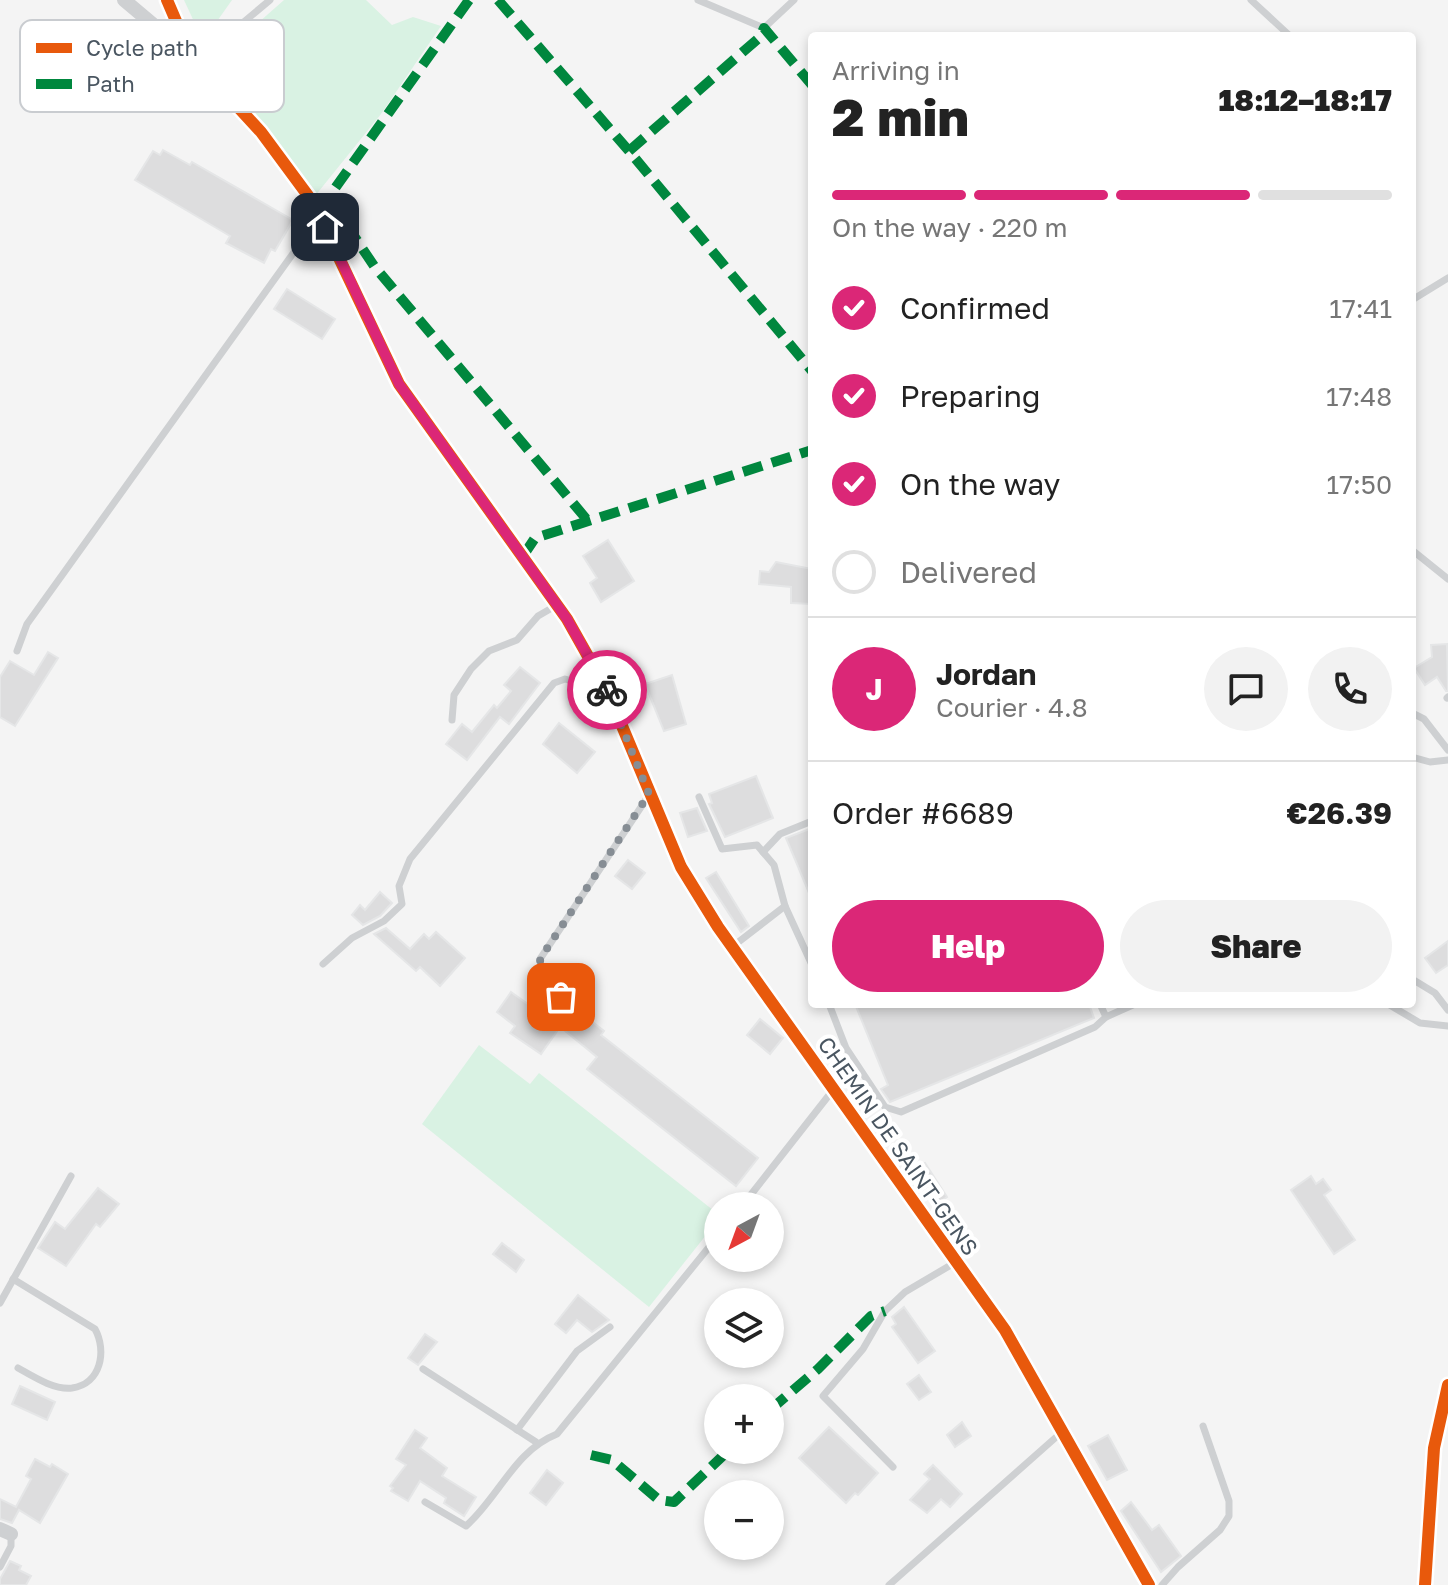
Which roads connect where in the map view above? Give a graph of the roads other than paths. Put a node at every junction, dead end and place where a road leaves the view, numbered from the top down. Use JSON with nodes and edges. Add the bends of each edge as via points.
{"nodes":[{"id":1,"x":124,"y":0,"type":"edge"},
{"id":2,"x":167,"y":0,"type":"edge"},
{"id":3,"x":270,"y":0,"type":"edge"},
{"id":4,"x":698,"y":0,"type":"edge"},
{"id":5,"x":794,"y":0,"type":"edge"},
{"id":6,"x":1251,"y":0,"type":"edge"},
{"id":7,"x":147,"y":20,"type":"edge"},
{"id":8,"x":176,"y":20,"type":"edge"},
{"id":9,"x":244,"y":20,"type":"edge"},
{"id":10,"x":1286,"y":32,"type":"edge"},
{"id":11,"x":242,"y":112,"type":"edge"},
{"id":12,"x":312,"y":201,"type":"junction"},
{"id":13,"x":1448,"y":278,"type":"edge"},
{"id":14,"x":1416,"y":298,"type":"edge"},
{"id":15,"x":1416,"y":553,"type":"edge"},
{"id":16,"x":1448,"y":579,"type":"edge"},
{"id":17,"x":557,"y":605,"type":"junction"},
{"id":18,"x":17,"y":651,"type":"dead end"},
{"id":19,"x":607,"y":690,"type":"junction"},
{"id":20,"x":1416,"y":715,"type":"edge"},
{"id":21,"x":452,"y":720,"type":"dead end"},
{"id":22,"x":1448,"y":750,"type":"edge"},
{"id":23,"x":1416,"y":758,"type":"edge"},
{"id":24,"x":1448,"y":760,"type":"edge"},
{"id":25,"x":649,"y":794,"type":"junction"},
{"id":26,"x":699,"y":797,"type":"dead end"},
{"id":27,"x":808,"y":823,"type":"edge"},
{"id":28,"x":763,"y":852,"type":"junction"},
{"id":29,"x":785,"y":906,"type":"junction"},
{"id":30,"x":732,"y":947,"type":"junction"},
{"id":31,"x":808,"y":956,"type":"edge"},
{"id":32,"x":323,"y":964,"type":"dead end"},
{"id":33,"x":1416,"y":981,"type":"edge"},
{"id":34,"x":561,"y":997,"type":"dead end"},
{"id":35,"x":831,"y":1008,"type":"edge"},
{"id":36,"x":1102,"y":1008,"type":"edge"},
{"id":37,"x":1126,"y":1008,"type":"edge"},
{"id":38,"x":1395,"y":1008,"type":"edge"},
{"id":39,"x":1448,"y":1010,"type":"edge"},
{"id":40,"x":1106,"y":1017,"type":"junction"},
{"id":41,"x":1448,"y":1026,"type":"edge"},
{"id":42,"x":833,"y":1090,"type":"junction"},
{"id":43,"x":71,"y":1176,"type":"dead end"},
{"id":44,"x":753,"y":1192,"type":"edge"},
{"id":45,"x":704,"y":1253,"type":"edge"},
{"id":46,"x":956,"y":1262,"type":"junction"},
{"id":47,"x":13,"y":1279,"type":"junction"},
{"id":48,"x":0,"y":1303,"type":"edge"},
{"id":49,"x":610,"y":1327,"type":"dead end"},
{"id":50,"x":18,"y":1368,"type":"dead end"},
{"id":51,"x":423,"y":1369,"type":"dead end"},
{"id":52,"x":1448,"y":1385,"type":"edge"},
{"id":53,"x":1203,"y":1426,"type":"dead end"},
{"id":54,"x":517,"y":1430,"type":"junction"},
{"id":55,"x":1063,"y":1431,"type":"junction"},
{"id":56,"x":536,"y":1442,"type":"junction"},
{"id":57,"x":893,"y":1467,"type":"dead end"},
{"id":58,"x":425,"y":1502,"type":"dead end"},
{"id":59,"x":6,"y":1532,"type":"edge"},
{"id":60,"x":0,"y":1567,"type":"edge"},
{"id":61,"x":889,"y":1585,"type":"edge"},
{"id":62,"x":1149,"y":1585,"type":"edge"},
{"id":63,"x":1162,"y":1585,"type":"edge"},
{"id":64,"x":1425,"y":1585,"type":"edge"}],
"edges":[{"from":1,"to":7,"type":"street"},
{"from":2,"to":8,"type":"street","name":"CHEMIN DE SAINT-GENS"},
{"from":3,"to":9,"type":"lane"},
{"from":4,"to":5,"type":"lane","via":[[764,28]]},
{"from":6,"to":10,"type":"lane"},
{"from":11,"to":12,"type":"street","name":"CHEMIN DE SAINT-GENS"},
{"from":12,"to":17,"type":"street","name":"CHEMIN DE SAINT-GENS","via":[[399,384]]},
{"from":12,"to":18,"type":"lane","via":[[307,234],[27,624]]},
{"from":13,"to":14,"type":"lane"},
{"from":15,"to":16,"type":"lane"},
{"from":17,"to":19,"type":"street","name":"CHEMIN DE SAINT-GENS"},
{"from":17,"to":21,"type":"lane","via":[[538,616],[517,640],[489,651],[471,669],[454,695]]},
{"from":19,"to":25,"type":"street","name":"CHEMIN DE SAINT-GENS"},
{"from":19,"to":32,"type":"lane","via":[[565,679],[554,683],[410,859],[399,886],[402,904]]},
{"from":20,"to":22,"type":"lane"},
{"from":23,"to":24,"type":"lane"},
{"from":25,"to":30,"type":"street","name":"CHEMIN DE SAINT-GENS","via":[[681,867]]},
{"from":25,"to":34,"type":"lane","via":[[540,959],[541,970]]},
{"from":26,"to":28,"type":"lane","via":[[722,849],[757,845]]},
{"from":27,"to":28,"type":"lane","via":[[780,834]]},
{"from":28,"to":29,"type":"lane","via":[[774,865]]},
{"from":29,"to":30,"type":"lane"},
{"from":29,"to":31,"type":"lane"},
{"from":30,"to":42,"type":"street","name":"CHEMIN DE SAINT-GENS"},
{"from":33,"to":39,"type":"lane","via":[[1435,993]]},
{"from":35,"to":40,"type":"lane","via":[[846,1048],[885,1107],[901,1112],[1095,1027]]},
{"from":36,"to":40,"type":"lane"},
{"from":37,"to":40,"type":"lane"},
{"from":38,"to":41,"type":"lane","via":[[1420,1023]]},
{"from":42,"to":44,"type":"lane"},
{"from":42,"to":46,"type":"street","name":"CHEMIN DE SAINT-GENS"},
{"from":43,"to":47,"type":"lane"},
{"from":45,"to":56,"type":"lane","via":[[557,1434]]},
{"from":46,"to":55,"type":"street","name":"CHEMIN DE SAINT-GENS","via":[[1005,1330]]},
{"from":46,"to":57,"type":"lane","via":[[905,1292],[885,1311],[863,1349],[823,1396]]},
{"from":47,"to":48,"type":"lane"},
{"from":47,"to":50,"type":"lane","via":[[95,1329],[103,1352],[88,1383],[70,1389]]},
{"from":49,"to":54,"type":"lane","via":[[577,1351]]},
{"from":51,"to":54,"type":"lane"},
{"from":52,"to":64,"type":"street","via":[[1434,1448]]},
{"from":53,"to":63,"type":"lane","via":[[1229,1501],[1229,1516]]},
{"from":54,"to":56,"type":"lane"},
{"from":55,"to":61,"type":"lane"},
{"from":55,"to":62,"type":"street","name":"CHEMIN DE SAINT-GENS"},
{"from":56,"to":58,"type":"lane","via":[[466,1526]]},
{"from":59,"to":60,"type":"lane","via":[[11,1546]]}]}
